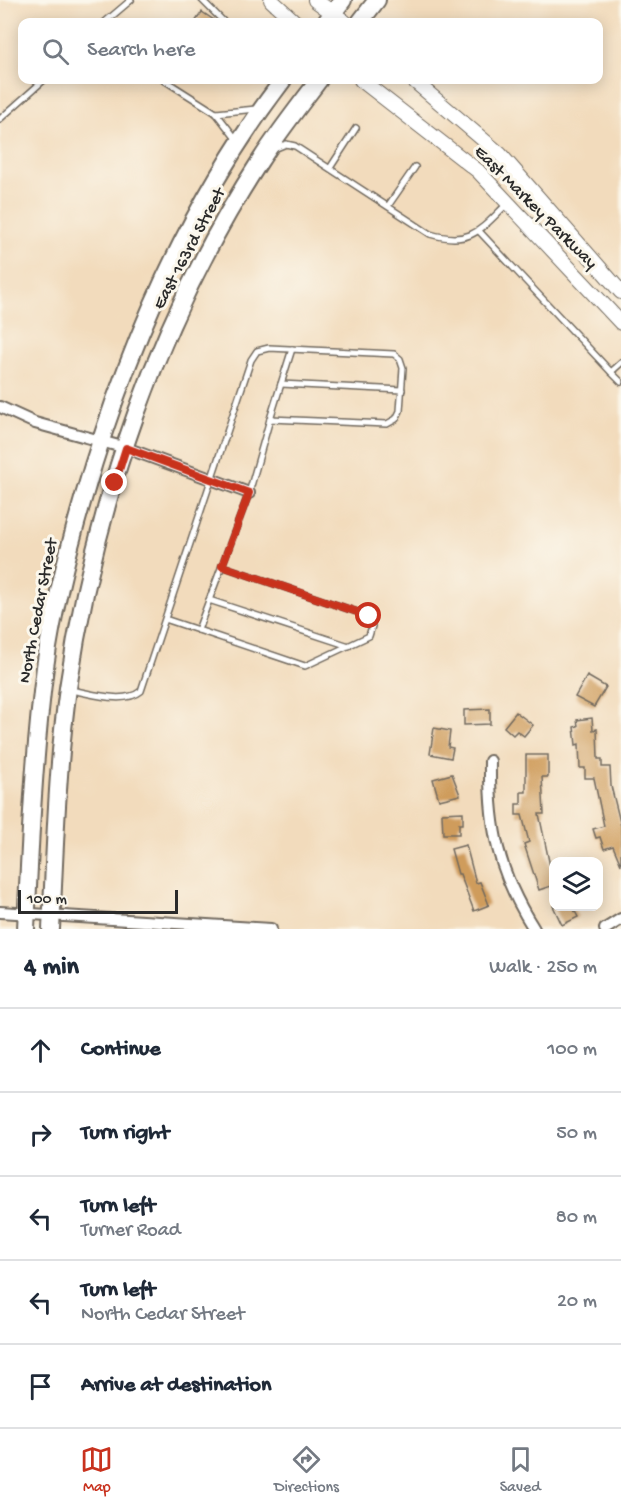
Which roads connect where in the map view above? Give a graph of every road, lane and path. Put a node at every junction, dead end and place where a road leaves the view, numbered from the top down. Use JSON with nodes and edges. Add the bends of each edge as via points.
{"nodes":[{"id":1,"x":131,"y":0,"type":"edge"},
{"id":2,"x":202,"y":0,"type":"edge"},
{"id":3,"x":272,"y":0,"type":"edge"},
{"id":4,"x":315,"y":0,"type":"edge"},
{"id":5,"x":377,"y":0,"type":"edge"},
{"id":6,"x":337,"y":15,"type":"edge"},
{"id":7,"x":110,"y":18,"type":"edge"},
{"id":8,"x":220,"y":18,"type":"edge"},
{"id":9,"x":291,"y":18,"type":"edge"},
{"id":10,"x":363,"y":18,"type":"edge"},
{"id":11,"x":39,"y":84,"type":"edge"},
{"id":12,"x":170,"y":84,"type":"edge"},
{"id":13,"x":280,"y":84,"type":"edge"},
{"id":14,"x":316,"y":84,"type":"edge"},
{"id":15,"x":366,"y":84,"type":"edge"},
{"id":16,"x":418,"y":84,"type":"edge"},
{"id":17,"x":262,"y":107,"type":"junction"},
{"id":18,"x":216,"y":113,"type":"junction"},
{"id":19,"x":0,"y":119,"type":"edge"},
{"id":20,"x":356,"y":128,"type":"dead end"},
{"id":21,"x":240,"y":144,"type":"junction"},
{"id":22,"x":266,"y":153,"type":"junction"},
{"id":23,"x":415,"y":167,"type":"dead end"},
{"id":24,"x":330,"y":168,"type":"junction"},
{"id":25,"x":509,"y":202,"type":"junction"},
{"id":26,"x":388,"y":206,"type":"junction"},
{"id":27,"x":479,"y":231,"type":"junction"},
{"id":28,"x":621,"y":292,"type":"edge"},
{"id":29,"x":621,"y":323,"type":"edge"},
{"id":30,"x":292,"y":349,"type":"junction"},
{"id":31,"x":621,"y":363,"type":"edge"},
{"id":32,"x":611,"y":372,"type":"junction"},
{"id":33,"x":621,"y":382,"type":"edge"},
{"id":34,"x":281,"y":384,"type":"junction"},
{"id":35,"x":402,"y":390,"type":"junction"},
{"id":36,"x":0,"y":407,"type":"edge"},
{"id":37,"x":270,"y":419,"type":"junction"},
{"id":38,"x":99,"y":444,"type":"junction"},
{"id":39,"x":125,"y":450,"type":"junction"},
{"id":40,"x":212,"y":480,"type":"junction"},
{"id":41,"x":249,"y":493,"type":"junction"},
{"id":42,"x":222,"y":566,"type":"junction"},
{"id":43,"x":209,"y":600,"type":"junction"},
{"id":44,"x":165,"y":619,"type":"junction"},
{"id":45,"x":198,"y":630,"type":"junction"},
{"id":46,"x":349,"y":646,"type":"junction"},
{"id":47,"x":68,"y":689,"type":"junction"},
{"id":48,"x":490,"y":761,"type":"dead end"},
{"id":49,"x":0,"y":912,"type":"edge"},
{"id":50,"x":621,"y":919,"type":"edge"},
{"id":51,"x":26,"y":921,"type":"edge"},
{"id":52,"x":51,"y":922,"type":"edge"},
{"id":53,"x":171,"y":925,"type":"edge"},
{"id":54,"x":252,"y":928,"type":"edge"},
{"id":55,"x":271,"y":929,"type":"edge"},
{"id":56,"x":534,"y":929,"type":"edge"},
{"id":57,"x":605,"y":929,"type":"edge"}],
"edges":[{"from":1,"to":7,"type":"lane"},
{"from":2,"to":8,"type":"lane"},
{"from":3,"to":9,"type":"street"},
{"from":4,"to":6,"type":"street"},
{"from":5,"to":10,"type":"main road"},
{"from":11,"to":19,"type":"lane"},
{"from":12,"to":18,"type":"lane"},
{"from":13,"to":17,"type":"main road","name":"East 163rd Street"},
{"from":14,"to":22,"type":"main road","name":"East 163rd Street"},
{"from":15,"to":25,"type":"street","name":"East Markey Parkway","via":[[478,171]]},
{"from":16,"to":28,"type":"street","name":"East Markey Parkway","via":[[500,154]]},
{"from":17,"to":18,"type":"lane"},
{"from":17,"to":21,"type":"main road","name":"East 163rd Street"},
{"from":18,"to":21,"type":"lane"},
{"from":20,"to":24,"type":"lane"},
{"from":21,"to":38,"type":"main road","name":"East 163rd Street","via":[[203,202],[142,323]]},
{"from":22,"to":24,"type":"lane","via":[[286,144],[295,146]]},
{"from":22,"to":39,"type":"main road","name":"East 163rd Street","via":[[181,306],[146,387]]},
{"from":23,"to":26,"type":"lane"},
{"from":24,"to":26,"type":"lane"},
{"from":25,"to":27,"type":"lane"},
{"from":25,"to":29,"type":"street","name":"East Markey Parkway"},
{"from":26,"to":27,"type":"lane","via":[[430,234],[448,239],[467,238]]},
{"from":27,"to":32,"type":"lane"},
{"from":30,"to":34,"type":"lane"},
{"from":30,"to":35,"type":"lane","via":[[394,354],[403,368]]},
{"from":30,"to":40,"type":"lane","via":[[257,351],[251,360]]},
{"from":31,"to":32,"type":"lane"},
{"from":32,"to":33,"type":"lane"},
{"from":34,"to":35,"type":"lane"},
{"from":34,"to":37,"type":"lane"},
{"from":35,"to":37,"type":"lane","via":[[400,411],[387,424]]},
{"from":36,"to":38,"type":"street"},
{"from":37,"to":41,"type":"lane"},
{"from":38,"to":39,"type":"street"},
{"from":38,"to":51,"type":"main road","name":"North Cedar Street","via":[[63,571],[45,665]]},
{"from":39,"to":40,"type":"street"},
{"from":39,"to":47,"type":"main road","via":[[100,528]]},
{"from":40,"to":41,"type":"street"},
{"from":40,"to":44,"type":"lane"},
{"from":41,"to":42,"type":"lane"},
{"from":42,"to":43,"type":"lane"},
{"from":42,"to":46,"type":"lane","via":[[369,616],[369,636]]},
{"from":43,"to":45,"type":"lane"},
{"from":43,"to":46,"type":"lane"},
{"from":44,"to":45,"type":"lane"},
{"from":44,"to":47,"type":"lane","via":[[141,690],[134,696],[123,698]]},
{"from":45,"to":46,"type":"lane","via":[[305,666]]},
{"from":47,"to":52,"type":"main road"},
{"from":48,"to":56,"type":"street","via":[[490,811],[498,854],[513,894]]},
{"from":49,"to":51,"type":"street"},
{"from":50,"to":57,"type":"street"},
{"from":51,"to":52,"type":"street"},
{"from":52,"to":53,"type":"street"},
{"from":53,"to":54,"type":"street"},
{"from":54,"to":55,"type":"street"}]}
